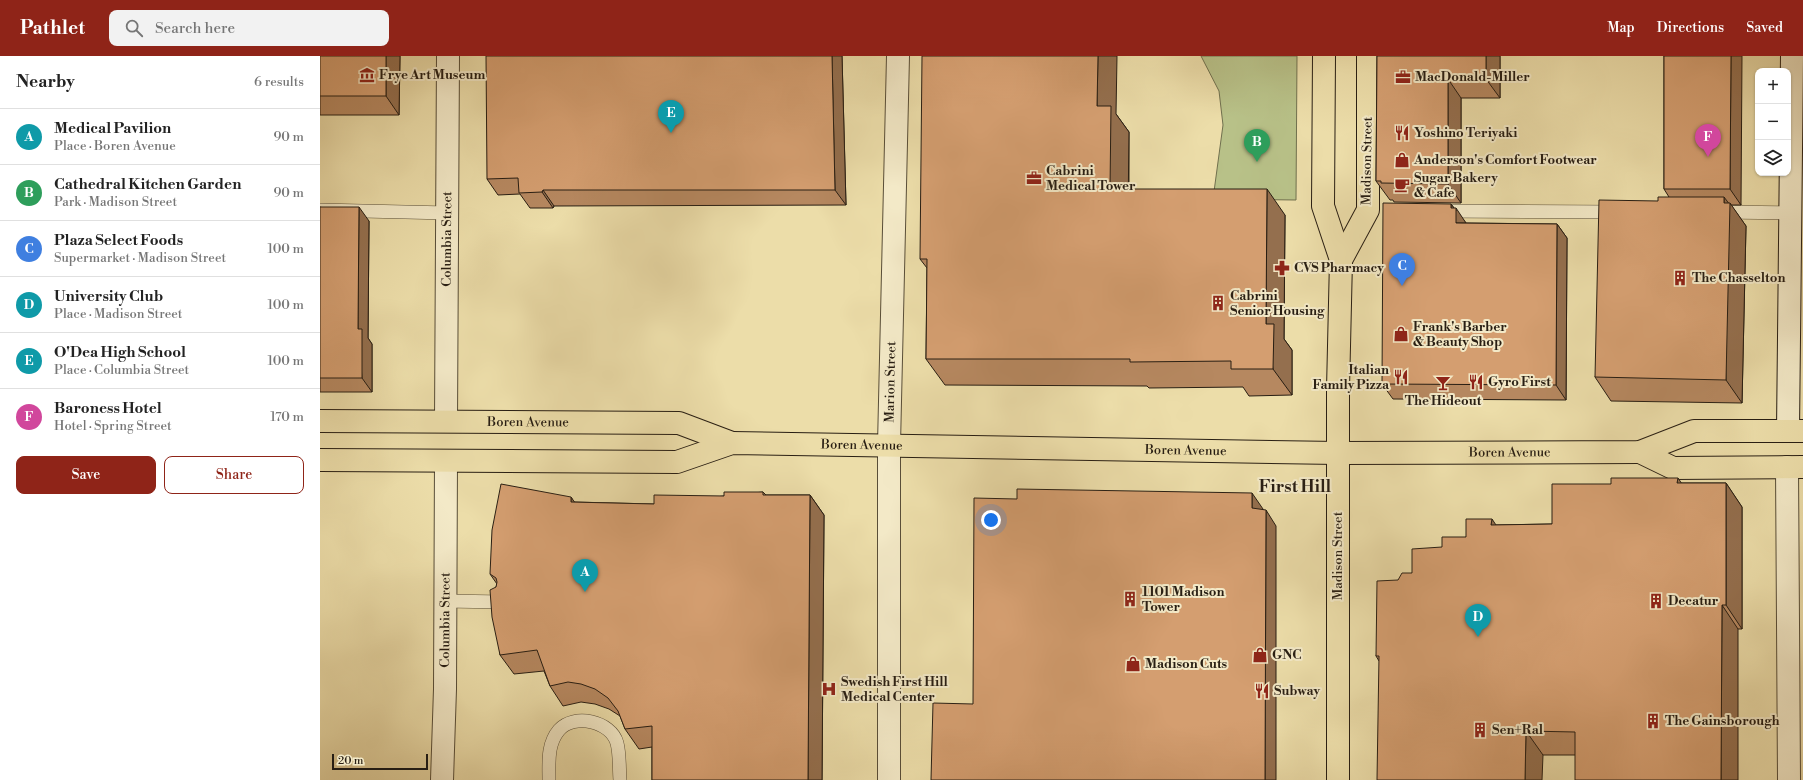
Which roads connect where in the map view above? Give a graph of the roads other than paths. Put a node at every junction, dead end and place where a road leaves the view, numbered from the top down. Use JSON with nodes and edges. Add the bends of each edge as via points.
{"nodes":[{"id":1,"x":448,"y":56,"type":"edge"},
{"id":2,"x":898,"y":56,"type":"edge"},
{"id":3,"x":1324,"y":56,"type":"edge"},
{"id":4,"x":1368,"y":56,"type":"edge"},
{"id":5,"x":1792,"y":56,"type":"edge"},
{"id":6,"x":320,"y":210,"type":"edge"},
{"id":7,"x":1427,"y":210,"type":"edge"},
{"id":8,"x":1630,"y":212,"type":"edge"},
{"id":9,"x":1707,"y":212,"type":"edge"},
{"id":10,"x":448,"y":213,"type":"junction"},
{"id":11,"x":1790,"y":213,"type":"junction"},
{"id":12,"x":1341,"y":260,"type":"junction"},
{"id":13,"x":320,"y":421,"type":"edge"},
{"id":14,"x":446,"y":421,"type":"junction"},
{"id":15,"x":1796,"y":431,"type":"edge"},
{"id":16,"x":732,"y":443,"type":"junction"},
{"id":17,"x":889,"y":445,"type":"junction"},
{"id":18,"x":1640,"y":452,"type":"junction"},
{"id":19,"x":1338,"y":453,"type":"junction"},
{"id":20,"x":320,"y":460,"type":"edge"},
{"id":21,"x":446,"y":461,"type":"junction"},
{"id":22,"x":1795,"y":467,"type":"edge"},
{"id":23,"x":445,"y":602,"type":"junction"},
{"id":24,"x":503,"y":602,"type":"edge"},
{"id":25,"x":442,"y":780,"type":"edge"},
{"id":26,"x":549,"y":780,"type":"edge"},
{"id":27,"x":620,"y":780,"type":"edge"},
{"id":28,"x":889,"y":780,"type":"edge"},
{"id":29,"x":1338,"y":780,"type":"edge"},
{"id":30,"x":1789,"y":780,"type":"edge"}],
"edges":[{"from":1,"to":10,"type":"street","name":"Columbia Street"},
{"from":2,"to":17,"type":"street","name":"Marion Street"},
{"from":3,"to":12,"type":"main road","name":"Madison Street","via":[[1322,206]]},
{"from":4,"to":12,"type":"main road","name":"Madison Street","via":[[1375,210]]},
{"from":5,"to":11,"type":"street"},
{"from":6,"to":10,"type":"lane"},
{"from":7,"to":8,"type":"lane"},
{"from":9,"to":11,"type":"lane"},
{"from":10,"to":14,"type":"street","name":"Columbia Street"},
{"from":11,"to":15,"type":"street"},
{"from":12,"to":19,"type":"main road","name":"Madison Street"},
{"from":13,"to":14,"type":"main road","name":"Boren Avenue"},
{"from":14,"to":16,"type":"main road","name":"Boren Avenue","via":[[679,423]]},
{"from":15,"to":18,"type":"main road","name":"Boren Avenue","via":[[1694,431]]},
{"from":16,"to":17,"type":"main road","name":"Boren Avenue"},
{"from":16,"to":21,"type":"main road","name":"Boren Avenue","via":[[678,462]]},
{"from":17,"to":19,"type":"main road","name":"Boren Avenue"},
{"from":17,"to":28,"type":"street","name":"Marion Street"},
{"from":18,"to":19,"type":"main road","name":"Boren Avenue"},
{"from":18,"to":22,"type":"main road","name":"Boren Avenue","via":[[1672,468]]},
{"from":19,"to":29,"type":"main road","name":"Madison Street"},
{"from":20,"to":21,"type":"main road","name":"Boren Avenue"},
{"from":21,"to":23,"type":"street","name":"Columbia Street"},
{"from":22,"to":30,"type":"street"},
{"from":23,"to":24,"type":"lane"},
{"from":23,"to":25,"type":"street","name":"Columbia Street"},
{"from":26,"to":27,"type":"lane","via":[[549,754],[553,739],[559,730],[572,722],[586,720],[611,733],[617,743]]}]}
